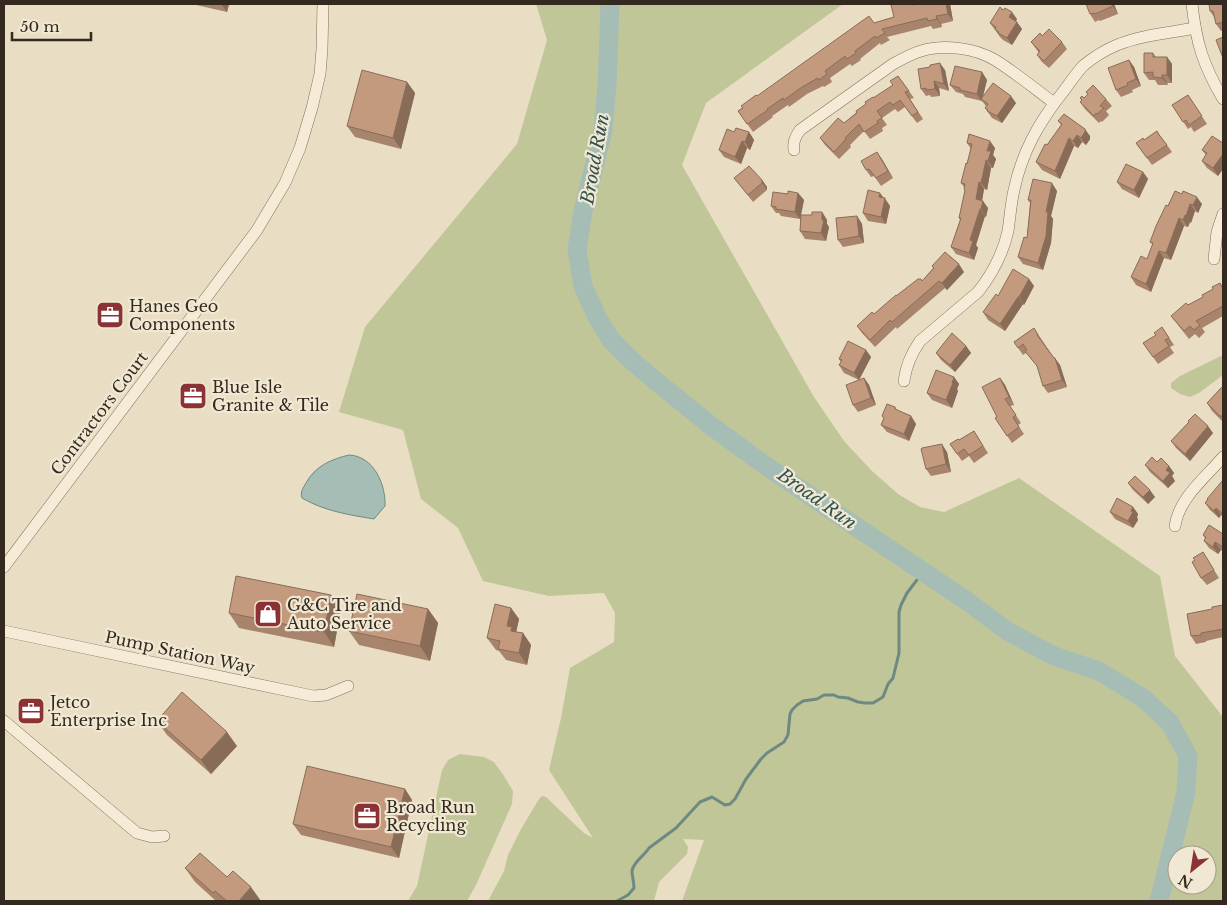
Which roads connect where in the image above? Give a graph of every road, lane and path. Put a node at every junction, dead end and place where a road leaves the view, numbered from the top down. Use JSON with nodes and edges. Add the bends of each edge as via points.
{"nodes":[{"id":1,"x":323,"y":4,"type":"edge"},
{"id":2,"x":1192,"y":4,"type":"edge"},
{"id":3,"x":1194,"y":28,"type":"junction"},
{"id":4,"x":1223,"y":98,"type":"edge"},
{"id":5,"x":1054,"y":103,"type":"junction"},
{"id":6,"x":794,"y":150,"type":"dead end"},
{"id":7,"x":1223,"y":214,"type":"edge"},
{"id":8,"x":1214,"y":259,"type":"dead end"},
{"id":9,"x":904,"y":381,"type":"dead end"},
{"id":10,"x":1223,"y":457,"type":"edge"},
{"id":11,"x":1175,"y":526,"type":"dead end"},
{"id":12,"x":4,"y":567,"type":"edge"},
{"id":13,"x":4,"y":631,"type":"edge"},
{"id":14,"x":348,"y":686,"type":"dead end"},
{"id":15,"x":4,"y":721,"type":"edge"},
{"id":16,"x":164,"y":836,"type":"dead end"}],
"edges":[{"from":1,"to":12,"type":"street","name":"Contractors Court","via":[[321,66],[300,148],[285,183],[257,230]]},
{"from":2,"to":3,"type":"street"},
{"from":3,"to":4,"type":"street","via":[[1200,52]]},
{"from":3,"to":5,"type":"street","via":[[1116,45],[1084,66]]},
{"from":5,"to":6,"type":"street","via":[[994,59],[968,50],[937,48],[907,56],[893,64],[800,130]]},
{"from":5,"to":9,"type":"street","via":[[1030,140],[1021,162],[1008,231],[996,265],[978,292],[912,352]]},
{"from":7,"to":8,"type":"street"},
{"from":10,"to":11,"type":"street","via":[[1186,498]]},
{"from":13,"to":14,"type":"street","name":"Pump Station Way","via":[[313,696],[326,695]]},
{"from":15,"to":16,"type":"street","via":[[137,833]]}]}
